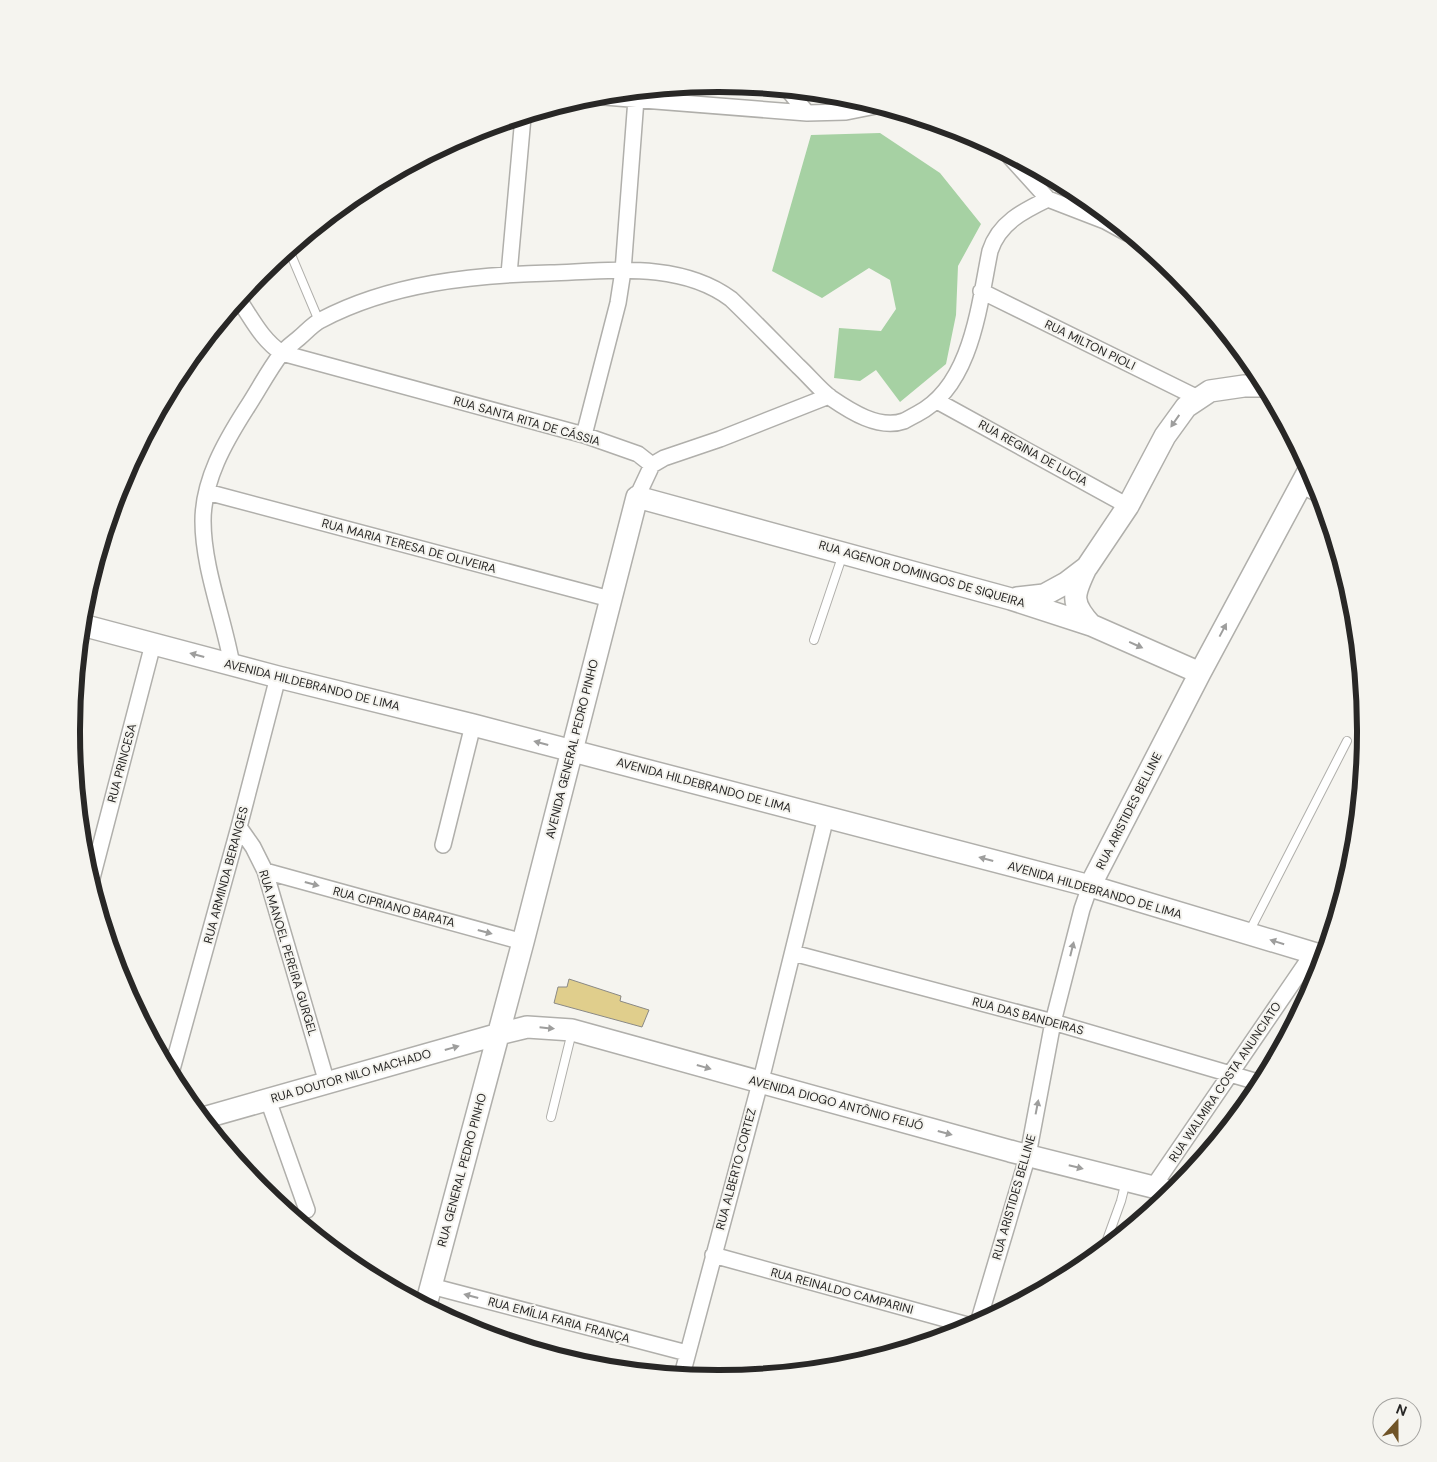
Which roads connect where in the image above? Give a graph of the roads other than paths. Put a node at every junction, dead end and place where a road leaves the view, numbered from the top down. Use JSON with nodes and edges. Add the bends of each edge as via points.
{"nodes":[{"id":1,"x":794,"y":97,"type":"edge"},
{"id":2,"x":631,"y":99,"type":"edge"},
{"id":3,"x":636,"y":99,"type":"junction"},
{"id":4,"x":861,"y":109,"type":"edge"},
{"id":5,"x":807,"y":113,"type":"junction"},
{"id":6,"x":523,"y":123,"type":"edge"},
{"id":7,"x":1024,"y":171,"type":"edge"},
{"id":8,"x":1048,"y":198,"type":"junction"},
{"id":9,"x":1096,"y":216,"type":"edge"},
{"id":10,"x":292,"y":257,"type":"edge"},
{"id":11,"x":623,"y":271,"type":"junction"},
{"id":12,"x":509,"y":274,"type":"junction"},
{"id":13,"x":982,"y":291,"type":"junction"},
{"id":14,"x":242,"y":305,"type":"edge"},
{"id":15,"x":319,"y":321,"type":"junction"},
{"id":16,"x":282,"y":353,"type":"junction"},
{"id":17,"x":1255,"y":386,"type":"edge"},
{"id":18,"x":829,"y":396,"type":"junction"},
{"id":19,"x":1198,"y":398,"type":"junction"},
{"id":20,"x":937,"y":401,"type":"junction"},
{"id":21,"x":584,"y":435,"type":"junction"},
{"id":22,"x":652,"y":465,"type":"junction"},
{"id":23,"x":1304,"y":479,"type":"edge"},
{"id":24,"x":207,"y":492,"type":"junction"},
{"id":25,"x":638,"y":497,"type":"junction"},
{"id":26,"x":1128,"y":506,"type":"junction"},
{"id":27,"x":844,"y":552,"type":"junction"},
{"id":28,"x":1087,"y":567,"type":"junction"},
{"id":29,"x":610,"y":599,"type":"junction"},
{"id":30,"x":1011,"y":599,"type":"junction"},
{"id":31,"x":1091,"y":625,"type":"junction"},
{"id":32,"x":89,"y":627,"type":"edge"},
{"id":33,"x":814,"y":640,"type":"dead end"},
{"id":34,"x":153,"y":644,"type":"junction"},
{"id":35,"x":232,"y":665,"type":"junction"},
{"id":36,"x":1200,"y":673,"type":"junction"},
{"id":37,"x":278,"y":677,"type":"junction"},
{"id":38,"x":473,"y":725,"type":"junction"},
{"id":39,"x":1347,"y":741,"type":"dead end"},
{"id":40,"x":571,"y":751,"type":"junction"},
{"id":41,"x":826,"y":817,"type":"junction"},
{"id":42,"x":239,"y":826,"type":"junction"},
{"id":43,"x":443,"y":845,"type":"dead end"},
{"id":44,"x":95,"y":867,"type":"edge"},
{"id":45,"x":265,"y":871,"type":"junction"},
{"id":46,"x":1090,"y":886,"type":"junction"},
{"id":47,"x":1248,"y":934,"type":"junction"},
{"id":48,"x":523,"y":942,"type":"junction"},
{"id":49,"x":793,"y":953,"type":"junction"},
{"id":50,"x":1316,"y":954,"type":"edge"},
{"id":51,"x":1314,"y":960,"type":"edge"},
{"id":52,"x":1053,"y":1022,"type":"junction"},
{"id":53,"x":572,"y":1030,"type":"junction"},
{"id":54,"x":499,"y":1034,"type":"junction"},
{"id":55,"x":174,"y":1063,"type":"edge"},
{"id":56,"x":1231,"y":1074,"type":"junction"},
{"id":57,"x":1252,"y":1080,"type":"edge"},
{"id":58,"x":328,"y":1083,"type":"junction"},
{"id":59,"x":760,"y":1083,"type":"junction"},
{"id":60,"x":268,"y":1100,"type":"junction"},
{"id":61,"x":209,"y":1116,"type":"edge"},
{"id":62,"x":551,"y":1117,"type":"dead end"},
{"id":63,"x":1028,"y":1156,"type":"junction"},
{"id":64,"x":1127,"y":1180,"type":"junction"},
{"id":65,"x":1164,"y":1188,"type":"edge"},
{"id":66,"x":1163,"y":1189,"type":"edge"},
{"id":67,"x":306,"y":1210,"type":"dead end"},
{"id":68,"x":1108,"y":1237,"type":"edge"},
{"id":69,"x":713,"y":1255,"type":"junction"},
{"id":70,"x":429,"y":1296,"type":"edge"},
{"id":71,"x":981,"y":1313,"type":"edge"},
{"id":72,"x":959,"y":1323,"type":"edge"},
{"id":73,"x":687,"y":1353,"type":"junction"},
{"id":74,"x":684,"y":1368,"type":"edge"}],
"edges":[{"from":1,"to":5,"type":"street"},
{"from":2,"to":3,"type":"street"},
{"from":3,"to":5,"type":"street"},
{"from":3,"to":11,"type":"street"},
{"from":4,"to":5,"type":"street"},
{"from":6,"to":12,"type":"street"},
{"from":7,"to":8,"type":"street"},
{"from":8,"to":9,"type":"street"},
{"from":8,"to":13,"type":"street","via":[[1000,229],[990,251]]},
{"from":10,"to":15,"type":"lane"},
{"from":11,"to":12,"type":"street"},
{"from":11,"to":18,"type":"street","via":[[677,274],[722,292]]},
{"from":11,"to":21,"type":"street","via":[[618,303]]},
{"from":12,"to":15,"type":"street","via":[[422,284],[367,300]]},
{"from":13,"to":19,"type":"street","name":"RUA MILTON PIOLI"},
{"from":13,"to":20,"type":"street","via":[[967,351],[953,381]]},
{"from":14,"to":16,"type":"street","name":"RUA SANTA RITA DE CÁSSIA","via":[[261,334]]},
{"from":15,"to":16,"type":"street"},
{"from":16,"to":21,"type":"street","name":"RUA SANTA RITA DE CÁSSIA"},
{"from":16,"to":24,"type":"street","via":[[226,440]]},
{"from":17,"to":19,"type":"street","via":[[1224,388]]},
{"from":18,"to":20,"type":"street","via":[[861,416],[882,423],[903,422]]},
{"from":18,"to":22,"type":"street"},
{"from":19,"to":26,"type":"street","one_way":true,"via":[[1186,407],[1165,436]]},
{"from":20,"to":26,"type":"street","name":"RUA REGINA DE LUCIA"},
{"from":21,"to":22,"type":"street","name":"RUA SANTA RITA DE CÁSSIA","via":[[638,454]]},
{"from":22,"to":25,"type":"street","name":"AVENIDA GENERAL PEDRO PINHO"},
{"from":36,"to":23,"type":"street","name":"RUA ARISTIDES BELLINE","one_way":true},
{"from":24,"to":29,"type":"street","name":"RUA MARIA TERESA DE OLIVEIRA"},
{"from":24,"to":35,"type":"street","via":[[203,521],[208,561]]},
{"from":25,"to":27,"type":"street","name":"RUA AGENOR DOMINGOS DE SIQUEIRA"},
{"from":25,"to":29,"type":"street","name":"AVENIDA GENERAL PEDRO PINHO"},
{"from":26,"to":28,"type":"street"},
{"from":27,"to":30,"type":"street","name":"RUA AGENOR DOMINGOS DE SIQUEIRA"},
{"from":27,"to":33,"type":"lane"},
{"from":28,"to":30,"type":"street","via":[[1044,595]]},
{"from":28,"to":31,"type":"street","via":[[1075,600],[1077,608]]},
{"from":29,"to":40,"type":"street","name":"AVENIDA GENERAL PEDRO PINHO"},
{"from":30,"to":31,"type":"street","name":"RUA AGENOR DOMINGOS DE SIQUEIRA"},
{"from":31,"to":36,"type":"street","name":"RUA AGENOR DOMINGOS DE SIQUEIRA","one_way":true},
{"from":32,"to":34,"type":"street","name":"AVENIDA HILDEBRANDO DE LIMA"},
{"from":35,"to":34,"type":"street","name":"AVENIDA HILDEBRANDO DE LIMA","one_way":true},
{"from":34,"to":44,"type":"street","name":"RUA PRINCESA"},
{"from":35,"to":37,"type":"street","name":"AVENIDA HILDEBRANDO DE LIMA"},
{"from":36,"to":46,"type":"street","name":"RUA ARISTIDES BELLINE"},
{"from":37,"to":38,"type":"street","name":"AVENIDA HILDEBRANDO DE LIMA"},
{"from":37,"to":42,"type":"street","name":"RUA ARMINDA BERANGES"},
{"from":40,"to":38,"type":"street","name":"AVENIDA HILDEBRANDO DE LIMA","one_way":true},
{"from":38,"to":43,"type":"street"},
{"from":39,"to":47,"type":"lane"},
{"from":40,"to":41,"type":"street","name":"AVENIDA HILDEBRANDO DE LIMA"},
{"from":40,"to":48,"type":"street","name":"AVENIDA GENERAL PEDRO PINHO"},
{"from":46,"to":41,"type":"street","name":"AVENIDA HILDEBRANDO DE LIMA","one_way":true},
{"from":41,"to":49,"type":"street","name":"RUA ALBERTO CORTEZ"},
{"from":42,"to":45,"type":"street","name":"RUA MANOEL PEREIRA GURGEL"},
{"from":42,"to":55,"type":"street","name":"RUA ARMINDA BERANGES"},
{"from":45,"to":48,"type":"street","name":"RUA CIPRIANO BARATA","one_way":true},
{"from":45,"to":58,"type":"street","name":"RUA MANOEL PEREIRA GURGEL"},
{"from":46,"to":47,"type":"street","name":"AVENIDA HILDEBRANDO DE LIMA"},
{"from":52,"to":46,"type":"street","name":"RUA ARISTIDES BELLINE","one_way":true},
{"from":50,"to":47,"type":"street","name":"AVENIDA HILDEBRANDO DE LIMA","one_way":true},
{"from":48,"to":54,"type":"street","name":"AVENIDA GENERAL PEDRO PINHO"},
{"from":49,"to":52,"type":"street","name":"RUA DAS BANDEIRAS"},
{"from":49,"to":59,"type":"street","name":"RUA ALBERTO CORTEZ"},
{"from":51,"to":56,"type":"street","name":"RUA WALMIRA COSTA ANUNCIATO"},
{"from":52,"to":56,"type":"street","name":"RUA DAS BANDEIRAS"},
{"from":63,"to":52,"type":"street","name":"RUA ARISTIDES BELLINE","one_way":true},
{"from":54,"to":53,"type":"street","name":"AVENIDA DIOGO ANTÔNIO FEIJÓ","one_way":true,"via":[[527,1027]]},
{"from":53,"to":59,"type":"street","name":"AVENIDA DIOGO ANTÔNIO FEIJÓ","one_way":true},
{"from":53,"to":62,"type":"lane"},
{"from":58,"to":54,"type":"street","name":"RUA DOUTOR NILO MACHADO","one_way":true},
{"from":54,"to":70,"type":"street","name":"RUA GENERAL PEDRO PINHO"},
{"from":56,"to":57,"type":"street","name":"RUA DAS BANDEIRAS"},
{"from":56,"to":65,"type":"street","name":"RUA WALMIRA COSTA ANUNCIATO"},
{"from":58,"to":60,"type":"street","name":"RUA DOUTOR NILO MACHADO"},
{"from":59,"to":63,"type":"street","name":"AVENIDA DIOGO ANTÔNIO FEIJÓ","one_way":true},
{"from":59,"to":69,"type":"street","name":"RUA ALBERTO CORTEZ"},
{"from":60,"to":61,"type":"street","name":"RUA DOUTOR NILO MACHADO"},
{"from":60,"to":67,"type":"street"},
{"from":63,"to":64,"type":"street","name":"AVENIDA DIOGO ANTÔNIO FEIJÓ","one_way":true},
{"from":63,"to":71,"type":"street","name":"RUA ARISTIDES BELLINE"},
{"from":64,"to":66,"type":"street","name":"AVENIDA DIOGO ANTÔNIO FEIJÓ"},
{"from":64,"to":68,"type":"lane"},
{"from":69,"to":72,"type":"street","name":"RUA REINALDO CAMPARINI"},
{"from":69,"to":73,"type":"street","name":"RUA ALBERTO CORTEZ"},
{"from":73,"to":70,"type":"street","name":"RUA EMÍLIA FARIA FRANÇA","one_way":true},
{"from":73,"to":74,"type":"street","name":"RUA ALBERTO CORTEZ"}]}
